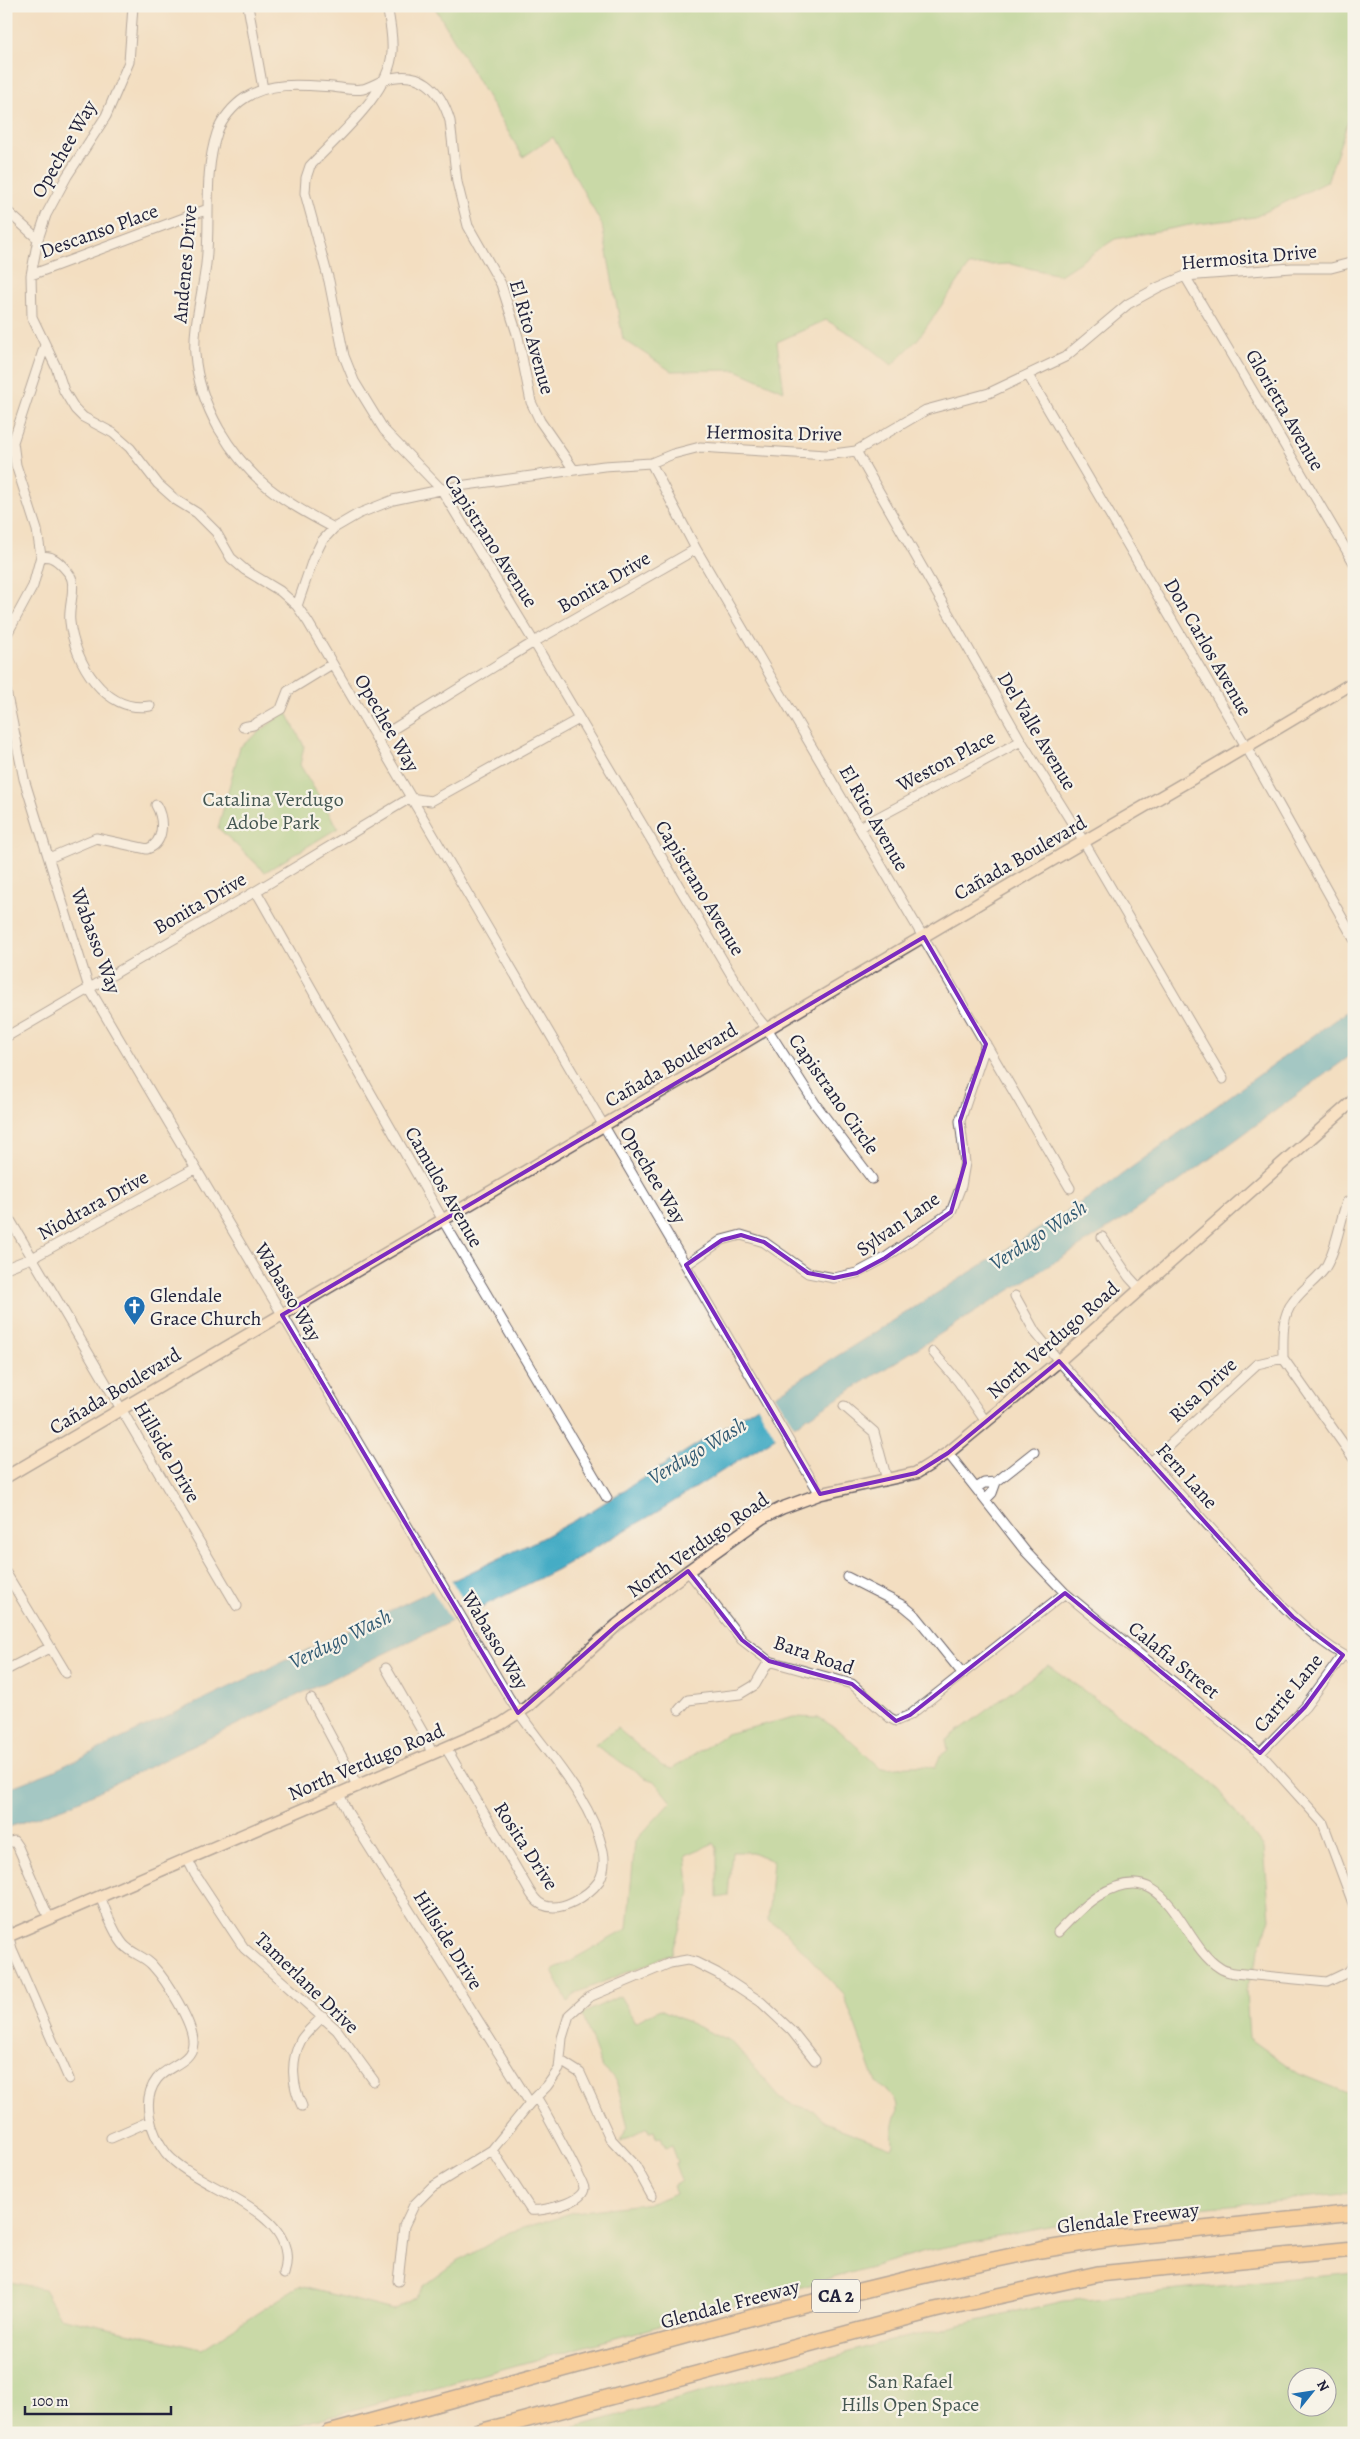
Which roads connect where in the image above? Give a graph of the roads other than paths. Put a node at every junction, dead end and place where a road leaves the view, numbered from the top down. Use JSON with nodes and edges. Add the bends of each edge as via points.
{"nodes":[{"id":1,"x":133,"y":6,"type":"edge"},
{"id":2,"x":248,"y":6,"type":"edge"},
{"id":3,"x":387,"y":6,"type":"edge"},
{"id":4,"x":384,"y":80,"type":"junction"},
{"id":5,"x":263,"y":89,"type":"junction"},
{"id":6,"x":208,"y":209,"type":"junction"},
{"id":7,"x":6,"y":210,"type":"edge"},
{"id":8,"x":38,"y":239,"type":"junction"},
{"id":9,"x":1354,"y":262,"type":"edge"},
{"id":10,"x":30,"y":275,"type":"junction"},
{"id":11,"x":1185,"y":276,"type":"junction"},
{"id":12,"x":45,"y":345,"type":"junction"},
{"id":13,"x":1028,"y":375,"type":"junction"},
{"id":14,"x":10,"y":441,"type":"edge"},
{"id":15,"x":856,"y":452,"type":"junction"},
{"id":16,"x":651,"y":463,"type":"junction"},
{"id":17,"x":574,"y":470,"type":"junction"},
{"id":18,"x":441,"y":489,"type":"junction"},
{"id":19,"x":334,"y":528,"type":"junction"},
{"id":20,"x":696,"y":549,"type":"junction"},
{"id":21,"x":41,"y":556,"type":"junction"},
{"id":22,"x":1354,"y":563,"type":"edge"},
{"id":23,"x":297,"y":606,"type":"junction"},
{"id":24,"x":6,"y":636,"type":"edge"},
{"id":25,"x":534,"y":642,"type":"junction"},
{"id":26,"x":332,"y":664,"type":"junction"},
{"id":27,"x":1354,"y":682,"type":"edge"},
{"id":28,"x":6,"y":691,"type":"edge"},
{"id":29,"x":150,"y":706,"type":"dead end"},
{"id":30,"x":579,"y":719,"type":"junction"},
{"id":31,"x":242,"y":727,"type":"dead end"},
{"id":32,"x":377,"y":739,"type":"junction"},
{"id":33,"x":1021,"y":741,"type":"junction"},
{"id":34,"x":1247,"y":748,"type":"junction"},
{"id":35,"x":410,"y":798,"type":"junction"},
{"id":36,"x":156,"y":805,"type":"dead end"},
{"id":37,"x":860,"y":827,"type":"junction"},
{"id":38,"x":1084,"y":842,"type":"junction"},
{"id":39,"x":49,"y":858,"type":"junction"},
{"id":40,"x":256,"y":891,"type":"junction"},
{"id":41,"x":924,"y":937,"type":"junction"},
{"id":42,"x":1354,"y":939,"type":"edge"},
{"id":43,"x":89,"y":988,"type":"junction"},
{"id":44,"x":768,"y":1030,"type":"junction"},
{"id":45,"x":6,"y":1037,"type":"edge"},
{"id":46,"x":986,"y":1044,"type":"junction"},
{"id":47,"x":1223,"y":1078,"type":"dead end"},
{"id":48,"x":1354,"y":1100,"type":"edge"},
{"id":49,"x":604,"y":1126,"type":"junction"},
{"id":50,"x":194,"y":1168,"type":"junction"},
{"id":51,"x":872,"y":1178,"type":"dead end"},
{"id":52,"x":1070,"y":1188,"type":"dead end"},
{"id":53,"x":1354,"y":1198,"type":"edge"},
{"id":54,"x":6,"y":1213,"type":"edge"},
{"id":55,"x":444,"y":1222,"type":"junction"},
{"id":56,"x":1102,"y":1237,"type":"dead end"},
{"id":57,"x":34,"y":1257,"type":"junction"},
{"id":58,"x":686,"y":1265,"type":"junction"},
{"id":59,"x":6,"y":1268,"type":"edge"},
{"id":60,"x":1140,"y":1289,"type":"junction"},
{"id":61,"x":1015,"y":1296,"type":"dead end"},
{"id":62,"x":282,"y":1315,"type":"junction"},
{"id":63,"x":933,"y":1352,"type":"dead end"},
{"id":64,"x":1284,"y":1358,"type":"junction"},
{"id":65,"x":1059,"y":1361,"type":"junction"},
{"id":66,"x":844,"y":1406,"type":"dead end"},
{"id":67,"x":121,"y":1409,"type":"junction"},
{"id":68,"x":986,"y":1422,"type":"junction"},
{"id":69,"x":1034,"y":1452,"type":"dead end"},
{"id":70,"x":948,"y":1453,"type":"junction"},
{"id":71,"x":1354,"y":1459,"type":"edge"},
{"id":72,"x":1151,"y":1462,"type":"junction"},
{"id":73,"x":6,"y":1477,"type":"edge"},
{"id":74,"x":888,"y":1480,"type":"junction"},
{"id":75,"x":996,"y":1482,"type":"junction"},
{"id":76,"x":976,"y":1488,"type":"junction"},
{"id":77,"x":820,"y":1494,"type":"junction"},
{"id":78,"x":607,"y":1498,"type":"dead end"},
{"id":79,"x":985,"y":1500,"type":"junction"},
{"id":80,"x":688,"y":1571,"type":"junction"},
{"id":81,"x":6,"y":1573,"type":"edge"},
{"id":82,"x":847,"y":1577,"type":"dead end"},
{"id":83,"x":1065,"y":1593,"type":"junction"},
{"id":84,"x":237,"y":1606,"type":"dead end"},
{"id":85,"x":49,"y":1648,"type":"junction"},
{"id":86,"x":1343,"y":1655,"type":"junction"},
{"id":87,"x":1354,"y":1660,"type":"edge"},
{"id":88,"x":769,"y":1661,"type":"junction"},
{"id":89,"x":386,"y":1668,"type":"dead end"},
{"id":90,"x":6,"y":1670,"type":"edge"},
{"id":91,"x":66,"y":1673,"type":"dead end"},
{"id":92,"x":963,"y":1674,"type":"junction"},
{"id":93,"x":311,"y":1699,"type":"dead end"},
{"id":94,"x":679,"y":1710,"type":"dead end"},
{"id":95,"x":518,"y":1713,"type":"junction"},
{"id":96,"x":446,"y":1748,"type":"junction"},
{"id":97,"x":1260,"y":1753,"type":"junction"},
{"id":98,"x":432,"y":1754,"type":"junction"},
{"id":99,"x":358,"y":1787,"type":"junction"},
{"id":100,"x":339,"y":1794,"type":"junction"},
{"id":101,"x":6,"y":1843,"type":"edge"},
{"id":102,"x":187,"y":1858,"type":"junction"},
{"id":103,"x":600,"y":1879,"type":"joint"},
{"id":104,"x":100,"y":1896,"type":"junction"},
{"id":105,"x":1354,"y":1906,"type":"edge"},
{"id":106,"x":48,"y":1918,"type":"junction"},
{"id":107,"x":1058,"y":1932,"type":"dead end"},
{"id":108,"x":7,"y":1933,"type":"edge"},
{"id":109,"x":1354,"y":1965,"type":"edge"},
{"id":110,"x":323,"y":2016,"type":"junction"},
{"id":111,"x":815,"y":2060,"type":"dead end"},
{"id":112,"x":561,"y":2061,"type":"junction"},
{"id":113,"x":68,"y":2079,"type":"dead end"},
{"id":114,"x":374,"y":2081,"type":"dead end"},
{"id":115,"x":533,"y":2100,"type":"junction"},
{"id":116,"x":302,"y":2106,"type":"dead end"},
{"id":117,"x":150,"y":2121,"type":"junction"},
{"id":118,"x":111,"y":2138,"type":"dead end"},
{"id":119,"x":492,"y":2150,"type":"junction"},
{"id":120,"x":652,"y":2196,"type":"dead end"},
{"id":121,"x":1354,"y":2212,"type":"edge"},
{"id":122,"x":1354,"y":2249,"type":"edge"},
{"id":123,"x":284,"y":2274,"type":"dead end"},
{"id":124,"x":398,"y":2281,"type":"dead end"},
{"id":125,"x":329,"y":2433,"type":"edge"},
{"id":126,"x":476,"y":2433,"type":"edge"}],
"edges":[{"from":1,"to":8,"type":"street","name":"Opechee Way","via":[[129,62],[106,116],[67,176],[46,215]]},
{"from":2,"to":5,"type":"street"},
{"from":3,"to":4,"type":"street","name":"Capistrano Avenue","via":[[392,54]]},
{"from":4,"to":5,"type":"street","name":"Andenes Drive","via":[[357,90],[284,85]]},
{"from":4,"to":17,"type":"street","name":"El Rito Avenue","via":[[405,76],[419,79],[434,89],[446,107],[465,220],[501,284],[518,337],[531,402],[540,421]]},
{"from":4,"to":18,"type":"street","name":"Capistrano Avenue","via":[[374,96],[310,166],[305,193],[329,281],[344,356],[354,381],[384,430]]},
{"from":5,"to":6,"type":"street","name":"Andenes Drive","via":[[244,99],[228,114],[217,131],[209,171]]},
{"from":6,"to":10,"type":"street","name":"Descanso Place"},
{"from":6,"to":19,"type":"street","name":"Andenes Drive","via":[[207,263],[195,352],[199,380],[208,406],[219,429],[263,485],[286,502]]},
{"from":7,"to":8,"type":"street"},
{"from":8,"to":10,"type":"street","name":"Opechee Way"},
{"from":9,"to":11,"type":"street","name":"Hermosita Drive","via":[[1331,268]]},
{"from":10,"to":12,"type":"street","name":"Opechee Way","via":[[32,316]]},
{"from":11,"to":13,"type":"street","name":"Hermosita Drive","via":[[1128,304],[1065,357]]},
{"from":11,"to":22,"type":"street","name":"Glorietta Avenue"},
{"from":12,"to":14,"type":"street"},
{"from":12,"to":23,"type":"street","name":"Opechee Way","via":[[68,401],[75,409],[130,448],[158,484],[197,512],[216,532],[232,558],[245,570],[280,591]]},
{"from":13,"to":15,"type":"street","name":"Hermosita Drive","via":[[989,393],[926,410]]},
{"from":13,"to":34,"type":"street","name":"Don Carlos Avenue"},
{"from":14,"to":21,"type":"street","via":[[37,530]]},
{"from":15,"to":16,"type":"street","name":"Hermosita Drive","via":[[826,455],[700,447]]},
{"from":15,"to":33,"type":"street","name":"Del Valle Avenue"},
{"from":16,"to":17,"type":"street","name":"Hermosita Drive"},
{"from":16,"to":20,"type":"street","name":"El Rito Avenue"},
{"from":17,"to":18,"type":"street","name":"Hermosita Drive"},
{"from":18,"to":19,"type":"street","name":"Hermosita Drive","via":[[393,500]]},
{"from":18,"to":25,"type":"street","name":"Capistrano Avenue"},
{"from":19,"to":23,"type":"street","name":"Hermosita Drive","via":[[322,541],[313,559]]},
{"from":20,"to":25,"type":"street","name":"Bonita Drive"},
{"from":20,"to":37,"type":"street","name":"El Rito Avenue"},
{"from":21,"to":24,"type":"street","via":[[33,586]]},
{"from":21,"to":29,"type":"street","via":[[53,558],[71,577],[72,635],[81,659],[102,692],[128,706]]},
{"from":23,"to":26,"type":"street","name":"Opechee Way"},
{"from":25,"to":30,"type":"street","name":"Capistrano Avenue"},
{"from":25,"to":32,"type":"street","name":"Bonita Drive"},
{"from":26,"to":31,"type":"street","via":[[288,691],[281,709],[253,725]]},
{"from":26,"to":32,"type":"street","name":"Opechee Way"},
{"from":27,"to":34,"type":"main road","name":"Cañada Boulevard"},
{"from":28,"to":39,"type":"street","name":"Wabasso Way","via":[[24,780]]},
{"from":30,"to":35,"type":"street","via":[[431,800]]},
{"from":30,"to":44,"type":"street","name":"Capistrano Avenue","via":[[754,1014]]},
{"from":32,"to":35,"type":"street","name":"Opechee Way"},
{"from":33,"to":37,"type":"street","name":"Weston Place"},
{"from":33,"to":38,"type":"street","name":"Del Valle Avenue"},
{"from":34,"to":38,"type":"main road","name":"Cañada Boulevard"},
{"from":34,"to":42,"type":"street","name":"Don Carlos Avenue"},
{"from":35,"to":40,"type":"street","name":"Bonita Drive"},
{"from":35,"to":49,"type":"street","name":"Opechee Way"},
{"from":36,"to":39,"type":"street","via":[[162,816],[160,837],[154,846],[147,849],[96,838]]},
{"from":37,"to":41,"type":"street","name":"El Rito Avenue"},
{"from":38,"to":41,"type":"main road","name":"Cañada Boulevard"},
{"from":38,"to":47,"type":"street","name":"Del Valle Avenue"},
{"from":39,"to":43,"type":"street","name":"Wabasso Way"},
{"from":40,"to":43,"type":"street","name":"Bonita Drive"},
{"from":40,"to":55,"type":"street","name":"Camulos Avenue"},
{"from":41,"to":44,"type":"main road","name":"Cañada Boulevard"},
{"from":41,"to":46,"type":"street","name":"El Rito Avenue"},
{"from":43,"to":45,"type":"street","name":"Bonita Drive"},
{"from":43,"to":50,"type":"street","name":"Wabasso Way"},
{"from":44,"to":49,"type":"main road","name":"Cañada Boulevard"},
{"from":44,"to":51,"type":"street","name":"Capistrano Circle","via":[[816,1105]]},
{"from":46,"to":52,"type":"street","name":"El Rito Avenue"},
{"from":46,"to":58,"type":"street","name":"Sylvan Lane","via":[[960,1121],[965,1163],[960,1192],[951,1212],[857,1274],[834,1278],[808,1273],[764,1242],[741,1235],[722,1240]]},
{"from":48,"to":60,"type":"main road","name":"North Verdugo Road"},
{"from":49,"to":55,"type":"main road","name":"Cañada Boulevard"},
{"from":49,"to":58,"type":"street","name":"Opechee Way"},
{"from":50,"to":57,"type":"street","name":"Niodrara Drive"},
{"from":50,"to":62,"type":"street","name":"Wabasso Way"},
{"from":53,"to":64,"type":"street","via":[[1347,1202],[1338,1226],[1335,1247],[1324,1268],[1292,1302],[1285,1320]]},
{"from":54,"to":57,"type":"street","name":"Hillside Drive"},
{"from":55,"to":62,"type":"main road","name":"Cañada Boulevard"},
{"from":55,"to":78,"type":"street","name":"Camulos Avenue"},
{"from":56,"to":60,"type":"street"},
{"from":57,"to":59,"type":"street","name":"Niodrara Drive"},
{"from":57,"to":67,"type":"street","name":"Hillside Drive"},
{"from":58,"to":77,"type":"street","name":"Opechee Way"},
{"from":60,"to":65,"type":"main road","name":"North Verdugo Road"},
{"from":61,"to":65,"type":"street","name":"Fern Lane","via":[[1035,1332]]},
{"from":62,"to":67,"type":"main road","name":"Cañada Boulevard"},
{"from":62,"to":95,"type":"street","name":"Wabasso Way"},
{"from":63,"to":68,"type":"street"},
{"from":64,"to":71,"type":"street"},
{"from":64,"to":72,"type":"street","name":"Risa Drive","via":[[1257,1364]]},
{"from":65,"to":68,"type":"main road","name":"North Verdugo Road"},
{"from":65,"to":72,"type":"street","name":"Fern Lane"},
{"from":66,"to":74,"type":"street","via":[[874,1432]]},
{"from":67,"to":73,"type":"main road","name":"Cañada Boulevard"},
{"from":67,"to":84,"type":"street","name":"Hillside Drive"},
{"from":68,"to":70,"type":"main road","name":"North Verdugo Road"},
{"from":69,"to":75,"type":"street"},
{"from":70,"to":74,"type":"main road","name":"North Verdugo Road","via":[[916,1473]]},
{"from":70,"to":76,"type":"street","name":"Calafia Street"},
{"from":72,"to":86,"type":"street","name":"Fern Lane","via":[[1293,1617]]},
{"from":74,"to":77,"type":"main road","name":"North Verdugo Road"},
{"from":75,"to":76,"type":"street"},
{"from":75,"to":79,"type":"street","via":[[992,1494]]},
{"from":76,"to":79,"type":"street","name":"Calafia Street"},
{"from":77,"to":80,"type":"main road","name":"North Verdugo Road","via":[[762,1518]]},
{"from":79,"to":83,"type":"street","name":"Calafia Street","via":[[1026,1552]]},
{"from":80,"to":88,"type":"street","name":"Bara Road","via":[[742,1640]]},
{"from":80,"to":95,"type":"main road","name":"North Verdugo Road","via":[[618,1626]]},
{"from":81,"to":85,"type":"street"},
{"from":82,"to":92,"type":"street","via":[[904,1606],[916,1616]]},
{"from":83,"to":92,"type":"street"},
{"from":83,"to":97,"type":"street","name":"Calafia Street"},
{"from":85,"to":90,"type":"street"},
{"from":85,"to":91,"type":"street"},
{"from":86,"to":87,"type":"street","name":"Fern Lane"},
{"from":86,"to":97,"type":"street","name":"Carrie Lane","via":[[1304,1707]]},
{"from":88,"to":92,"type":"street","name":"Bara Road","via":[[852,1684],[896,1721],[910,1715]]},
{"from":88,"to":94,"type":"street","via":[[755,1685],[740,1694],[688,1700]]},
{"from":89,"to":98,"type":"street"},
{"from":93,"to":99,"type":"street"},
{"from":95,"to":96,"type":"main road","name":"North Verdugo Road"},
{"from":95,"to":103,"type":"street","name":"Wabasso Way","via":[[569,1780],[594,1823],[603,1851]]},
{"from":96,"to":98,"type":"main road","name":"North Verdugo Road"},
{"from":96,"to":103,"type":"street","name":"Rosita Drive","via":[[541,1905],[551,1908],[562,1906],[585,1894]]},
{"from":97,"to":105,"type":"street","name":"Calafia Street","via":[[1322,1823]]},
{"from":98,"to":99,"type":"main road","name":"North Verdugo Road"},
{"from":99,"to":100,"type":"main road","name":"North Verdugo Road"},
{"from":100,"to":102,"type":"main road","name":"North Verdugo Road"},
{"from":100,"to":115,"type":"street","name":"Hillside Drive","via":[[348,1813]]},
{"from":101,"to":106,"type":"street","via":[[14,1842],[18,1847]]},
{"from":102,"to":104,"type":"main road","name":"North Verdugo Road"},
{"from":102,"to":110,"type":"street","name":"Tamerlane Drive","via":[[244,1948]]},
{"from":104,"to":106,"type":"main road","name":"North Verdugo Road"},
{"from":104,"to":117,"type":"street","via":[[121,1942],[153,1966],[192,2032],[193,2043],[188,2057],[164,2073],[153,2087],[149,2101]]},
{"from":106,"to":108,"type":"main road","name":"North Verdugo Road"},
{"from":107,"to":109,"type":"street","via":[[1096,1897],[1126,1885],[1142,1886],[1160,1894],[1204,1953],[1220,1968],[1234,1973],[1327,1982],[1348,1972]]},
{"from":108,"to":113,"type":"street"},
{"from":110,"to":114,"type":"street","name":"Tamerlane Drive"},
{"from":110,"to":116,"type":"street","via":[[302,2040],[293,2068],[294,2090]]},
{"from":111,"to":112,"type":"street","via":[[792,2031],[754,1996],[717,1973],[687,1960],[670,1962],[583,2001],[565,2024]]},
{"from":112,"to":115,"type":"street","via":[[555,2076]]},
{"from":112,"to":120,"type":"street","via":[[580,2073],[610,2138],[635,2164]]},
{"from":115,"to":119,"type":"street"},
{"from":115,"to":119,"type":"street","name":"Hillside Drive","via":[[543,2106],[584,2183],[584,2192],[579,2198],[542,2210],[531,2210]]},
{"from":117,"to":118,"type":"street"},
{"from":117,"to":123,"type":"street","via":[[167,2154],[183,2169],[237,2198],[276,2231],[286,2247],[288,2262]]},
{"from":119,"to":124,"type":"street","via":[[432,2187],[414,2206],[404,2226]]},
{"from":121,"to":125,"type":"highway","name":"Glendale Freeway","number":"CA 2","via":[[1116,2238],[946,2270],[764,2314]]},
{"from":122,"to":126,"type":"highway","number":"CA 2","via":[[1098,2274],[934,2310]]}]}
